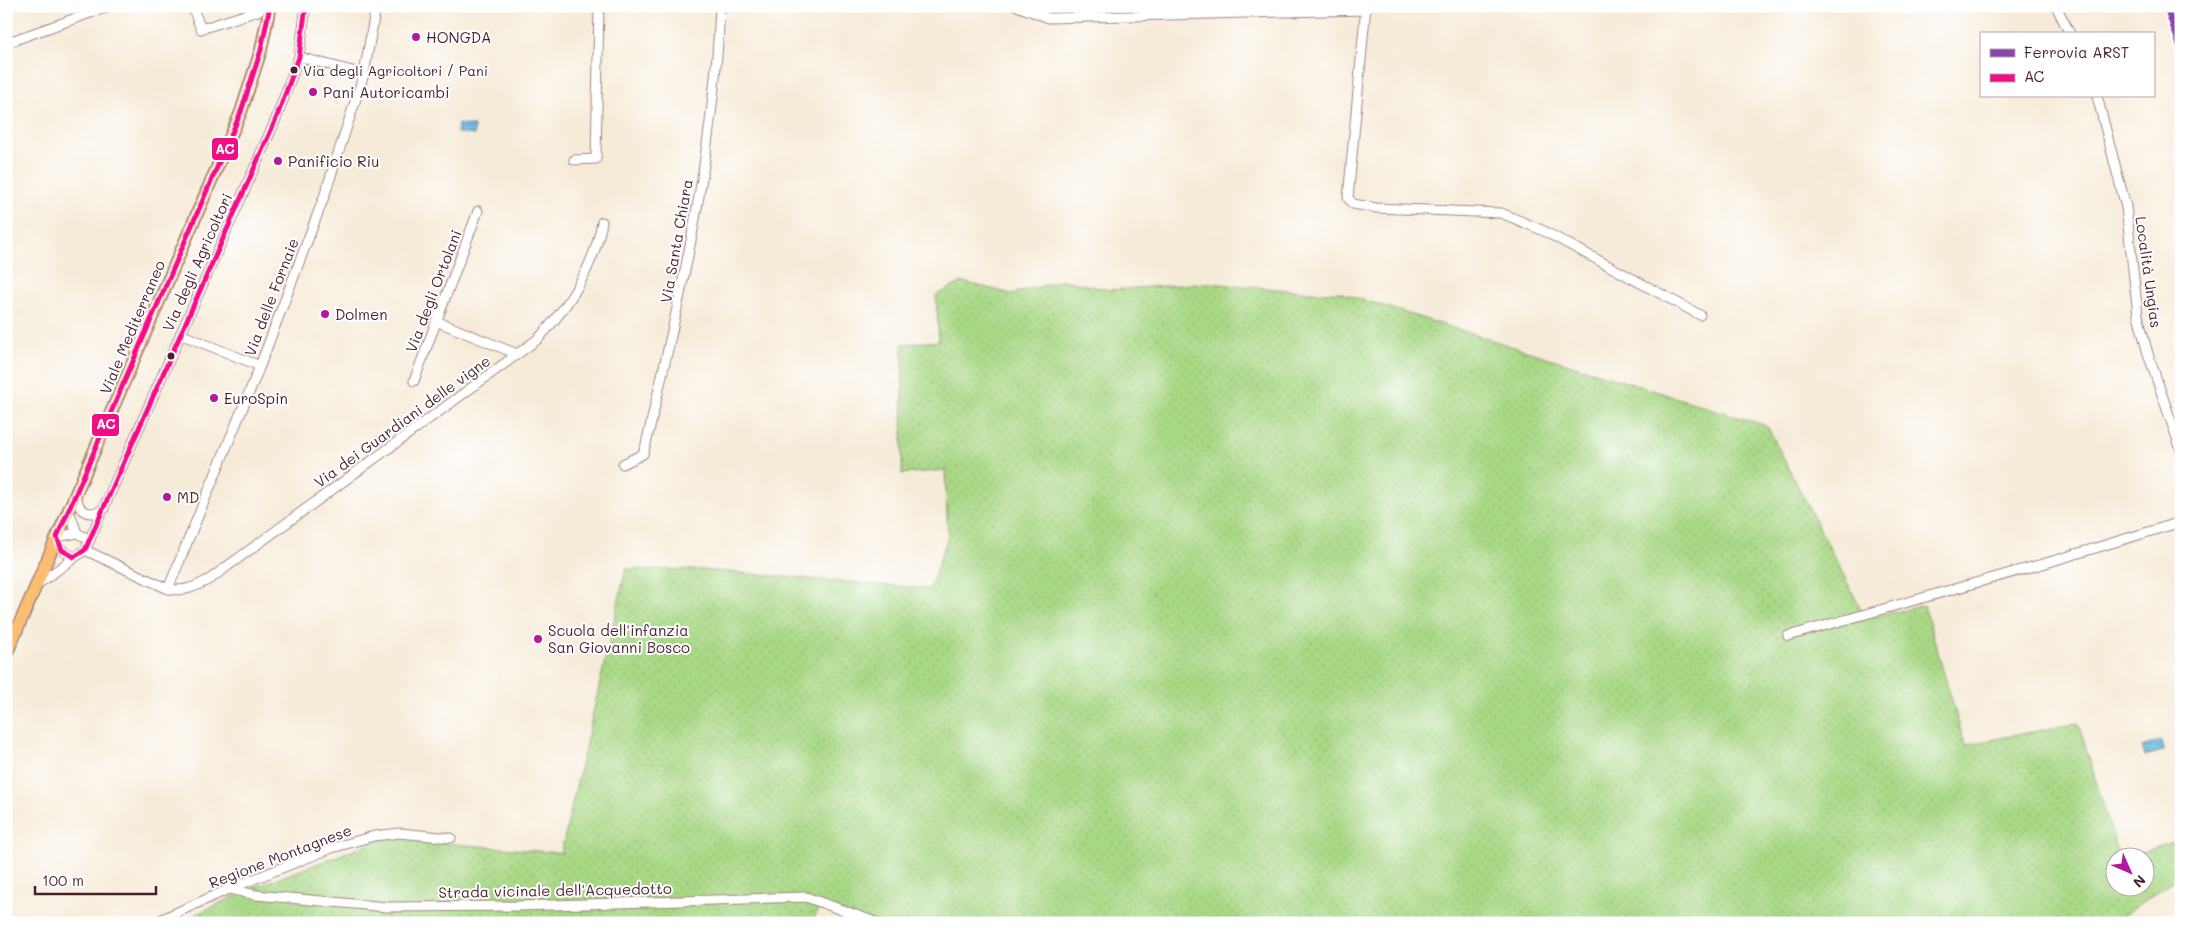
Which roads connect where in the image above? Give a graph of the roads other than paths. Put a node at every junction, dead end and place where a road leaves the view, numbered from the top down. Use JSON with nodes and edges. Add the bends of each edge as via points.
{"nodes":[{"id":1,"x":110,"y":6,"type":"edge"},
{"id":2,"x":192,"y":6,"type":"edge"},
{"id":3,"x":306,"y":6,"type":"edge"},
{"id":4,"x":376,"y":6,"type":"edge"},
{"id":5,"x":599,"y":6,"type":"edge"},
{"id":6,"x":720,"y":6,"type":"edge"},
{"id":7,"x":1017,"y":6,"type":"edge"},
{"id":8,"x":2056,"y":6,"type":"edge"},
{"id":9,"x":270,"y":7,"type":"edge"},
{"id":10,"x":1366,"y":8,"type":"edge"},
{"id":11,"x":2069,"y":32,"type":"edge"},
{"id":12,"x":6,"y":43,"type":"edge"},
{"id":13,"x":298,"y":58,"type":"junction"},
{"id":14,"x":364,"y":74,"type":"junction"},
{"id":15,"x":2098,"y":98,"type":"edge"},
{"id":16,"x":574,"y":160,"type":"dead end"},
{"id":17,"x":478,"y":211,"type":"dead end"},
{"id":18,"x":602,"y":222,"type":"dead end"},
{"id":19,"x":1700,"y":315,"type":"dead end"},
{"id":20,"x":436,"y":321,"type":"junction"},
{"id":21,"x":180,"y":334,"type":"junction"},
{"id":22,"x":517,"y":354,"type":"junction"},
{"id":23,"x":260,"y":366,"type":"junction"},
{"id":24,"x":414,"y":381,"type":"dead end"},
{"id":25,"x":2181,"y":450,"type":"edge"},
{"id":26,"x":623,"y":464,"type":"dead end"},
{"id":27,"x":76,"y":496,"type":"junction"},
{"id":28,"x":104,"y":509,"type":"junction"},
{"id":29,"x":69,"y":511,"type":"junction"},
{"id":30,"x":2181,"y":522,"type":"edge"},
{"id":31,"x":77,"y":533,"type":"junction"},
{"id":32,"x":58,"y":537,"type":"junction"},
{"id":33,"x":90,"y":540,"type":"junction"},
{"id":34,"x":85,"y":550,"type":"junction"},
{"id":35,"x":74,"y":557,"type":"junction"},
{"id":36,"x":35,"y":586,"type":"junction"},
{"id":37,"x":168,"y":589,"type":"junction"},
{"id":38,"x":1788,"y":636,"type":"dead end"},
{"id":39,"x":6,"y":655,"type":"edge"},
{"id":40,"x":451,"y":838,"type":"dead end"},
{"id":41,"x":229,"y":889,"type":"junction"},
{"id":42,"x":153,"y":923,"type":"edge"},
{"id":43,"x":878,"y":923,"type":"edge"}],
"edges":[{"from":1,"to":12,"type":"street"},
{"from":2,"to":9,"type":"street","via":[[201,29]]},
{"from":3,"to":13,"type":"street","name":"Via degli Agricoltori"},
{"from":4,"to":14,"type":"street","name":"Via delle Fornaie"},
{"from":5,"to":16,"type":"street","via":[[596,158]]},
{"from":6,"to":26,"type":"street","name":"Via Santa Chiara","via":[[715,80],[699,196],[674,328],[643,454]]},
{"from":7,"to":10,"type":"street","via":[[1048,18]]},
{"from":8,"to":11,"type":"street"},
{"from":9,"to":27,"type":"main road","name":"Viale Mediterraneo","via":[[261,50],[241,112]]},
{"from":10,"to":19,"type":"street","via":[[1348,198],[1353,204],[1376,208],[1501,213],[1521,219]]},
{"from":13,"to":14,"type":"street"},
{"from":13,"to":21,"type":"street","name":"Via degli Agricoltori","via":[[276,119]]},
{"from":14,"to":23,"type":"street","name":"Via delle Fornaie","via":[[324,197]]},
{"from":15,"to":25,"type":"street","name":"Località Ungias","via":[[2126,207],[2138,315]]},
{"from":17,"to":20,"type":"street","name":"Via degli Ortolani"},
{"from":18,"to":22,"type":"street","name":"Via dei Guardiani delle vigne","via":[[598,244],[576,290],[554,322]]},
{"from":20,"to":22,"type":"street"},
{"from":20,"to":24,"type":"street","name":"Via degli Ortolani"},
{"from":21,"to":23,"type":"street"},
{"from":21,"to":28,"type":"street","name":"Via degli Agricoltori"},
{"from":22,"to":37,"type":"street","name":"Via dei Guardiani delle vigne","via":[[210,579],[194,588]]},
{"from":23,"to":37,"type":"street","name":"Via delle Fornaie"},
{"from":27,"to":28,"type":"street","via":[[78,506],[86,514]]},
{"from":27,"to":29,"type":"main road","name":"Viale Mediterraneo"},
{"from":28,"to":33,"type":"street","name":"Via degli Agricoltori"},
{"from":29,"to":31,"type":"street"},
{"from":29,"to":32,"type":"main road","name":"Viale Mediterraneo"},
{"from":30,"to":38,"type":"street"},
{"from":31,"to":32,"type":"street"},
{"from":31,"to":33,"type":"street"},
{"from":32,"to":35,"type":"street","via":[[58,545]]},
{"from":32,"to":36,"type":"main road","name":"Viale Mediterraneo"},
{"from":33,"to":34,"type":"street","name":"Via degli Agricoltori"},
{"from":34,"to":35,"type":"street"},
{"from":34,"to":37,"type":"street"},
{"from":35,"to":36,"type":"street"},
{"from":36,"to":39,"type":"main road","name":"Viale Mediterraneo"},
{"from":40,"to":41,"type":"street","name":"Regione Montagnese","via":[[400,833],[374,836],[332,848]]},
{"from":41,"to":42,"type":"street","name":"Regione Montagnese"},
{"from":41,"to":43,"type":"street","name":"Strada vicinale dell'Acquedotto","via":[[256,895],[387,907],[806,896]]}]}
